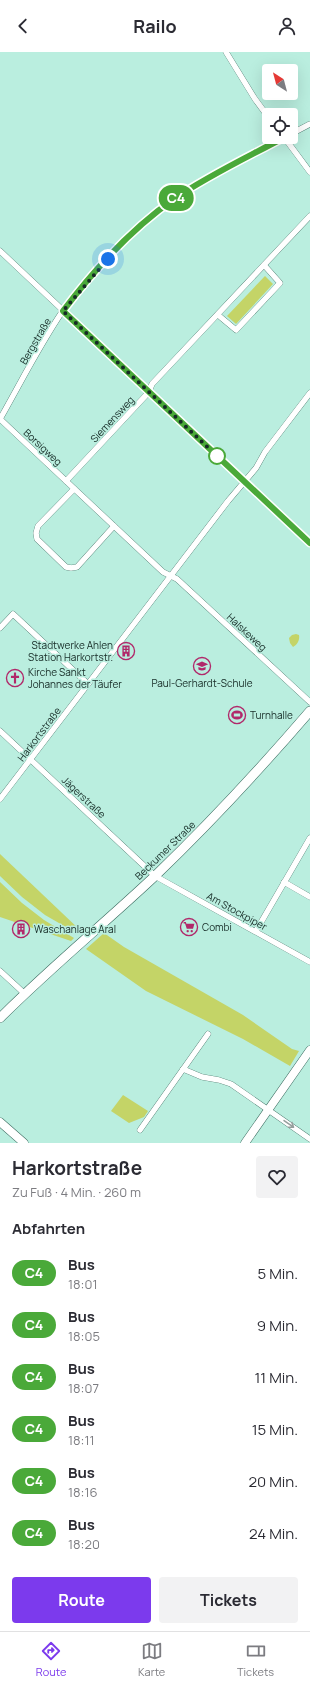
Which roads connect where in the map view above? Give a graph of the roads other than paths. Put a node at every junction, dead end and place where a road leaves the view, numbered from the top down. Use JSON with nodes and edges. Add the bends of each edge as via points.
{"nodes":[{"id":1,"x":226,"y":52,"type":"edge"},
{"id":2,"x":262,"y":108,"type":"edge"},
{"id":3,"x":310,"y":124,"type":"edge"},
{"id":4,"x":298,"y":130,"type":"edge"},
{"id":5,"x":271,"y":144,"type":"edge"},
{"id":6,"x":289,"y":144,"type":"edge"},
{"id":7,"x":310,"y":172,"type":"edge"},
{"id":8,"x":310,"y":216,"type":"edge"},
{"id":9,"x":0,"y":251,"type":"edge"},
{"id":10,"x":264,"y":265,"type":"junction"},
{"id":11,"x":63,"y":311,"type":"junction"},
{"id":12,"x":218,"y":315,"type":"junction"},
{"id":13,"x":149,"y":392,"type":"junction"},
{"id":14,"x":310,"y":393,"type":"edge"},
{"id":15,"x":0,"y":419,"type":"edge"},
{"id":16,"x":66,"y":481,"type":"junction"},
{"id":17,"x":245,"y":481,"type":"junction"},
{"id":18,"x":74,"y":489,"type":"junction"},
{"id":19,"x":114,"y":526,"type":"junction"},
{"id":20,"x":310,"y":543,"type":"edge"},
{"id":21,"x":171,"y":576,"type":"junction"},
{"id":22,"x":0,"y":628,"type":"edge"},
{"id":23,"x":88,"y":684,"type":"junction"},
{"id":24,"x":310,"y":702,"type":"edge"},
{"id":25,"x":310,"y":711,"type":"edge"},
{"id":26,"x":0,"y":731,"type":"edge"},
{"id":27,"x":31,"y":760,"type":"junction"},
{"id":28,"x":0,"y":799,"type":"edge"},
{"id":29,"x":310,"y":838,"type":"edge"},
{"id":30,"x":155,"y":876,"type":"junction"},
{"id":31,"x":284,"y":882,"type":"junction"},
{"id":32,"x":310,"y":897,"type":"edge"},
{"id":33,"x":256,"y":931,"type":"junction"},
{"id":34,"x":310,"y":962,"type":"edge"},
{"id":35,"x":0,"y":971,"type":"edge"},
{"id":36,"x":25,"y":994,"type":"junction"},
{"id":37,"x":0,"y":1018,"type":"edge"},
{"id":38,"x":208,"y":1034,"type":"dead end"},
{"id":39,"x":310,"y":1050,"type":"edge"},
{"id":40,"x":183,"y":1069,"type":"junction"},
{"id":41,"x":268,"y":1109,"type":"junction"},
{"id":42,"x":0,"y":1122,"type":"edge"},
{"id":43,"x":140,"y":1130,"type":"dead end"},
{"id":44,"x":310,"y":1139,"type":"edge"},
{"id":45,"x":24,"y":1143,"type":"edge"},
{"id":46,"x":245,"y":1143,"type":"edge"}],
"edges":[{"from":1,"to":2,"type":"street"},
{"from":3,"to":4,"type":"street"},
{"from":5,"to":11,"type":"street","name":"Bergstraße","via":[[195,186],[137,228]]},
{"from":6,"to":7,"type":"street"},
{"from":8,"to":10,"type":"street","name":"Siemensweg"},
{"from":9,"to":11,"type":"street"},
{"from":10,"to":12,"type":"street","name":"Siemensweg"},
{"from":10,"to":12,"type":"street","via":[[280,283],[236,330]]},
{"from":11,"to":13,"type":"street"},
{"from":11,"to":15,"type":"street","name":"Bergstraße"},
{"from":12,"to":13,"type":"street","name":"Siemensweg","via":[[152,384]]},
{"from":13,"to":16,"type":"street","name":"Siemensweg"},
{"from":13,"to":17,"type":"street"},
{"from":14,"to":17,"type":"street","name":"Harkortstraße"},
{"from":15,"to":16,"type":"street","name":"Borsigweg"},
{"from":16,"to":18,"type":"street","name":"Borsigweg"},
{"from":17,"to":20,"type":"street"},
{"from":17,"to":21,"type":"street","name":"Harkortstraße"},
{"from":18,"to":19,"type":"street","name":"Borsigweg"},
{"from":18,"to":19,"type":"street","via":[[38,526],[36,533],[37,539],[66,566],[77,567]]},
{"from":19,"to":21,"type":"street","name":"Borsigweg","via":[[163,572]]},
{"from":21,"to":23,"type":"street","name":"Harkortstraße"},
{"from":21,"to":24,"type":"street","name":"Halskeweg"},
{"from":22,"to":23,"type":"street","via":[[13,614]]},
{"from":23,"to":27,"type":"street","name":"Harkortstraße"},
{"from":25,"to":30,"type":"main road","name":"Beckumer Straße","via":[[231,799]]},
{"from":26,"to":27,"type":"street","name":"Jägerstraße"},
{"from":27,"to":28,"type":"street","name":"Harkortstraße"},
{"from":27,"to":30,"type":"street","name":"Jägerstraße"},
{"from":29,"to":31,"type":"street"},
{"from":30,"to":33,"type":"street","name":"Am Stockpiper"},
{"from":30,"to":36,"type":"main road","name":"Beckumer Straße"},
{"from":31,"to":32,"type":"street"},
{"from":31,"to":33,"type":"street"},
{"from":33,"to":34,"type":"street","name":"Am Stockpiper"},
{"from":35,"to":36,"type":"street"},
{"from":36,"to":37,"type":"main road","name":"Beckumer Straße"},
{"from":38,"to":40,"type":"street"},
{"from":39,"to":41,"type":"main road"},
{"from":40,"to":41,"type":"street","via":[[231,1084]]},
{"from":40,"to":43,"type":"street"},
{"from":41,"to":44,"type":"street","one_way":true},
{"from":41,"to":46,"type":"main road"},
{"from":42,"to":45,"type":"main road"}]}
